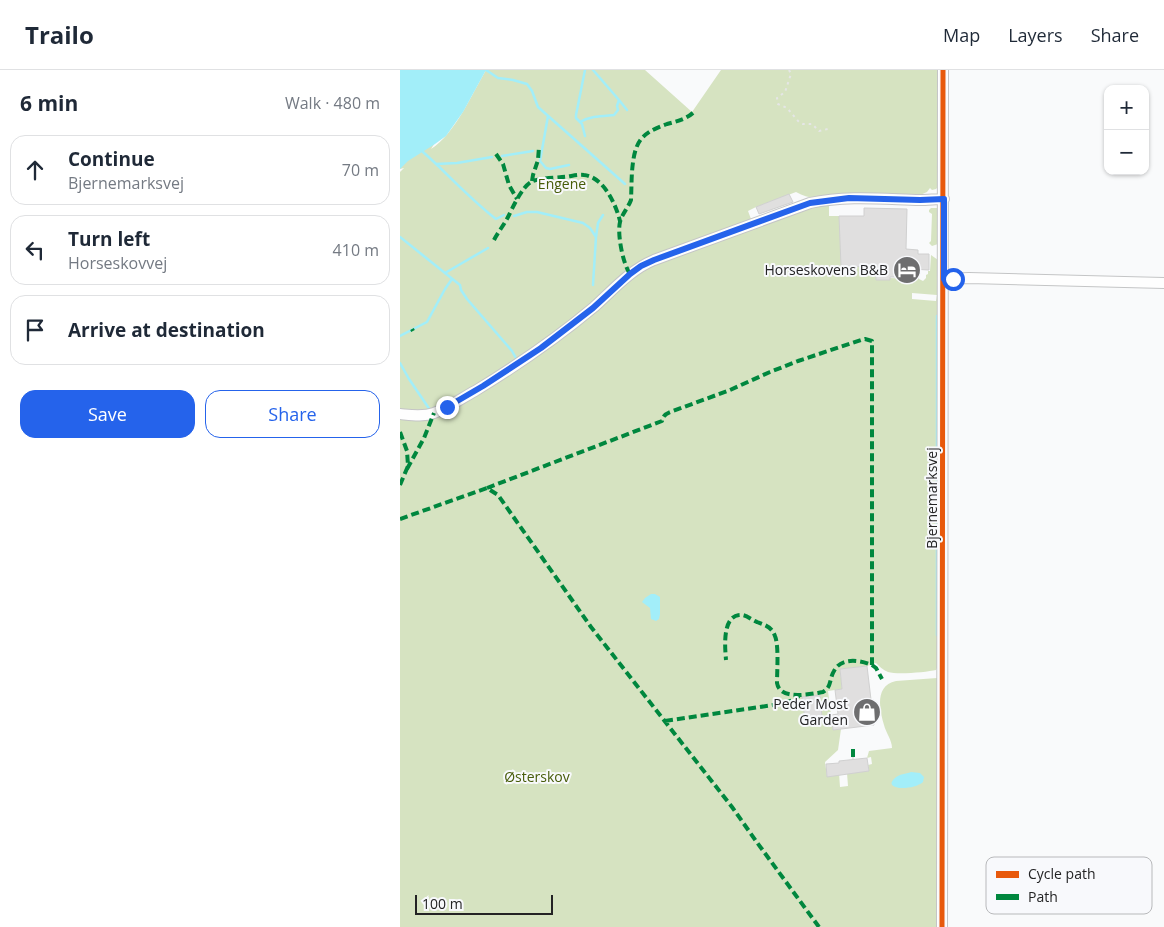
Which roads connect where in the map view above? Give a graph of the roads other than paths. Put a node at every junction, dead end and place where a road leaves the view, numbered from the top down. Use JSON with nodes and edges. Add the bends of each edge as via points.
{"nodes":[{"id":1,"x":943,"y":70,"type":"edge"},
{"id":2,"x":944,"y":199,"type":"junction"},
{"id":3,"x":944,"y":279,"type":"junction"},
{"id":4,"x":1164,"y":283,"type":"edge"},
{"id":5,"x":400,"y":414,"type":"edge"},
{"id":6,"x":942,"y":927,"type":"edge"}],
"edges":[{"from":1,"to":2,"type":"street","name":"Bjernemarksvej"},
{"from":2,"to":3,"type":"street","name":"Bjernemarksvej"},
{"from":2,"to":5,"type":"street","via":[[849,198],[810,203],[654,260],[630,274],[541,348],[483,386],[434,413]]},
{"from":3,"to":4,"type":"street"},
{"from":3,"to":6,"type":"street","name":"Bjernemarksvej"}]}
